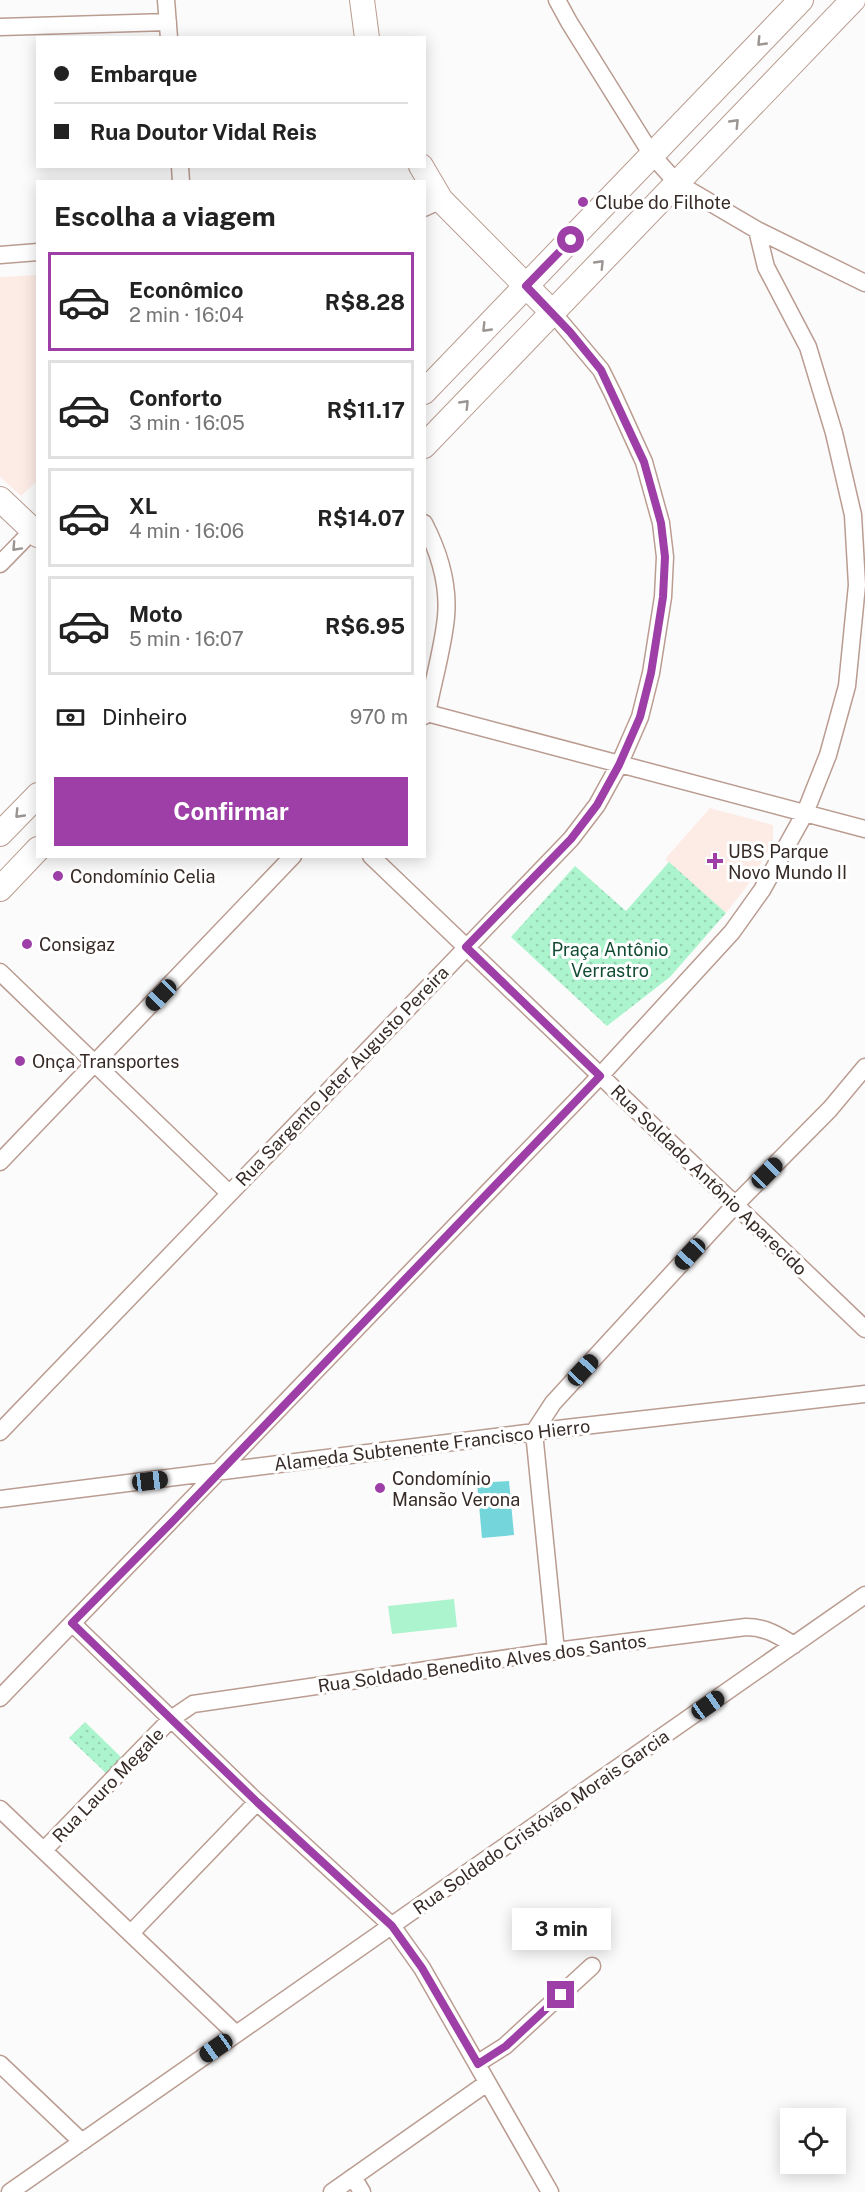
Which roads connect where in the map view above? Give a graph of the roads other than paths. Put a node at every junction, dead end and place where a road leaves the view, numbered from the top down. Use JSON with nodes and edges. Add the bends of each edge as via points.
{"nodes":[{"id":1,"x":166,"y":0,"type":"edge"},
{"id":2,"x":362,"y":0,"type":"edge"},
{"id":3,"x":557,"y":0,"type":"edge"},
{"id":4,"x":801,"y":0,"type":"edge"},
{"id":5,"x":853,"y":0,"type":"edge"},
{"id":6,"x":0,"y":27,"type":"edge"},
{"id":7,"x":168,"y":30,"type":"edge"},
{"id":8,"x":367,"y":36,"type":"edge"},
{"id":9,"x":652,"y":155,"type":"junction"},
{"id":10,"x":426,"y":182,"type":"edge"},
{"id":11,"x":677,"y":183,"type":"junction"},
{"id":12,"x":433,"y":204,"type":"edge"},
{"id":13,"x":757,"y":230,"type":"junction"},
{"id":14,"x":36,"y":252,"type":"edge"},
{"id":15,"x":0,"y":255,"type":"edge"},
{"id":16,"x":865,"y":283,"type":"edge"},
{"id":17,"x":526,"y":286,"type":"junction"},
{"id":18,"x":553,"y":313,"type":"junction"},
{"id":19,"x":426,"y":390,"type":"edge"},
{"id":20,"x":426,"y":444,"type":"edge"},
{"id":21,"x":0,"y":499,"type":"edge"},
{"id":22,"x":426,"y":527,"type":"edge"},
{"id":23,"x":36,"y":530,"type":"edge"},
{"id":24,"x":0,"y":564,"type":"edge"},
{"id":25,"x":426,"y":715,"type":"edge"},
{"id":26,"x":619,"y":765,"type":"junction"},
{"id":27,"x":36,"y":797,"type":"edge"},
{"id":28,"x":805,"y":813,"type":"junction"},
{"id":29,"x":865,"y":829,"type":"edge"},
{"id":30,"x":0,"y":834,"type":"edge"},
{"id":31,"x":36,"y":851,"type":"edge"},
{"id":32,"x":291,"y":858,"type":"edge"},
{"id":33,"x":373,"y":858,"type":"edge"},
{"id":34,"x":0,"y":889,"type":"edge"},
{"id":35,"x":466,"y":947,"type":"junction"},
{"id":36,"x":0,"y":972,"type":"edge"},
{"id":37,"x":95,"y":1064,"type":"junction"},
{"id":38,"x":865,"y":1067,"type":"edge"},
{"id":39,"x":600,"y":1076,"type":"junction"},
{"id":40,"x":0,"y":1162,"type":"edge"},
{"id":41,"x":229,"y":1193,"type":"junction"},
{"id":42,"x":735,"y":1205,"type":"junction"},
{"id":43,"x":865,"y":1329,"type":"edge"},
{"id":44,"x":865,"y":1394,"type":"edge"},
{"id":45,"x":0,"y":1432,"type":"edge"},
{"id":46,"x":534,"y":1432,"type":"junction"},
{"id":47,"x":218,"y":1473,"type":"junction"},
{"id":48,"x":0,"y":1498,"type":"edge"},
{"id":49,"x":865,"y":1595,"type":"edge"},
{"id":50,"x":72,"y":1623,"type":"junction"},
{"id":51,"x":794,"y":1645,"type":"junction"},
{"id":52,"x":556,"y":1651,"type":"junction"},
{"id":53,"x":0,"y":1698,"type":"edge"},
{"id":54,"x":171,"y":1719,"type":"junction"},
{"id":55,"x":257,"y":1802,"type":"junction"},
{"id":56,"x":0,"y":1809,"type":"edge"},
{"id":57,"x":44,"y":1850,"type":"junction"},
{"id":58,"x":392,"y":1926,"type":"junction"},
{"id":59,"x":131,"y":1933,"type":"junction"},
{"id":60,"x":592,"y":1966,"type":"dead end"},
{"id":61,"x":236,"y":2034,"type":"junction"},
{"id":62,"x":0,"y":2064,"type":"edge"},
{"id":63,"x":478,"y":2064,"type":"junction"},
{"id":64,"x":487,"y":2083,"type":"junction"},
{"id":65,"x":82,"y":2142,"type":"junction"},
{"id":66,"x":357,"y":2185,"type":"edge"},
{"id":67,"x":10,"y":2192,"type":"edge"},
{"id":68,"x":332,"y":2192,"type":"edge"},
{"id":69,"x":550,"y":2192,"type":"edge"}],
"edges":[{"from":1,"to":7,"type":"street"},
{"from":2,"to":8,"type":"main road"},
{"from":3,"to":9,"type":"street"},
{"from":4,"to":9,"type":"main road","one_way":true},
{"from":11,"to":5,"type":"main road","one_way":true},
{"from":6,"to":7,"type":"street"},
{"from":9,"to":11,"type":"street"},
{"from":9,"to":17,"type":"main road"},
{"from":10,"to":12,"type":"main road","name":"Rua Sargento Jeter Augusto Pereira"},
{"from":11,"to":13,"type":"street"},
{"from":18,"to":11,"type":"main road","one_way":true},
{"from":12,"to":17,"type":"main road","name":"Rua Sargento Jeter Augusto Pereira"},
{"from":13,"to":16,"type":"street"},
{"from":13,"to":28,"type":"street","via":[[766,267],[808,347],[853,515],[857,585],[847,686],[828,755]]},
{"from":14,"to":15,"type":"street"},
{"from":17,"to":18,"type":"main road","name":"Rua Sargento Jeter Augusto Pereira"},
{"from":17,"to":19,"type":"main road","one_way":true},
{"from":20,"to":18,"type":"main road","one_way":true},
{"from":18,"to":26,"type":"street","name":"Rua Sargento Jeter Augusto Pereira","via":[[601,370],[644,462],[661,523],[665,557],[663,597],[651,673],[640,717]]},
{"from":21,"to":23,"type":"main road"},
{"from":22,"to":25,"type":"street","via":[[443,572],[446,617]]},
{"from":23,"to":24,"type":"street","one_way":true},
{"from":25,"to":26,"type":"street"},
{"from":26,"to":28,"type":"street"},
{"from":26,"to":35,"type":"street","name":"Rua Sargento Jeter Augusto Pereira","via":[[597,805],[571,839]]},
{"from":27,"to":30,"type":"main road","one_way":true},
{"from":28,"to":29,"type":"street"},
{"from":28,"to":39,"type":"street","via":[[762,890],[732,932]]},
{"from":31,"to":34,"type":"main road"},
{"from":32,"to":37,"type":"street"},
{"from":33,"to":35,"type":"street","name":"Rua Soldado Antônio Aparecido"},
{"from":35,"to":39,"type":"street","name":"Rua Soldado Antônio Aparecido"},
{"from":35,"to":41,"type":"street","name":"Rua Sargento Jeter Augusto Pereira"},
{"from":36,"to":37,"type":"street"},
{"from":37,"to":40,"type":"street"},
{"from":37,"to":41,"type":"street"},
{"from":38,"to":42,"type":"street","via":[[830,1109]]},
{"from":39,"to":42,"type":"street","name":"Rua Soldado Antônio Aparecido"},
{"from":39,"to":47,"type":"street"},
{"from":41,"to":45,"type":"street","name":"Rua Sargento Jeter Augusto Pereira"},
{"from":42,"to":43,"type":"street","name":"Rua Soldado Antônio Aparecido"},
{"from":42,"to":46,"type":"street","via":[[553,1403]]},
{"from":44,"to":46,"type":"street","name":"Alameda Subtenente Francisco Hierro"},
{"from":46,"to":47,"type":"street","name":"Alameda Subtenente Francisco Hierro"},
{"from":46,"to":52,"type":"street"},
{"from":47,"to":48,"type":"street","name":"Alameda Subtenente Francisco Hierro"},
{"from":47,"to":50,"type":"street"},
{"from":49,"to":51,"type":"street","name":"Rua Soldado Cristóvão Morais Garcia"},
{"from":50,"to":53,"type":"street"},
{"from":50,"to":54,"type":"street"},
{"from":51,"to":52,"type":"street","name":"Rua Soldado Benedito Alves dos Santos","via":[[759,1627],[746,1627]]},
{"from":51,"to":58,"type":"street","name":"Rua Soldado Cristóvão Morais Garcia"},
{"from":52,"to":54,"type":"street","name":"Rua Soldado Benedito Alves dos Santos","via":[[193,1704]]},
{"from":54,"to":55,"type":"street"},
{"from":54,"to":57,"type":"street","name":"Rua Lauro Megale"},
{"from":55,"to":58,"type":"street"},
{"from":55,"to":59,"type":"street"},
{"from":56,"to":57,"type":"street"},
{"from":57,"to":59,"type":"street"},
{"from":58,"to":61,"type":"street","name":"Rua Soldado Cristóvão Morais Garcia"},
{"from":58,"to":63,"type":"street","via":[[422,1968]]},
{"from":59,"to":61,"type":"street"},
{"from":60,"to":63,"type":"street","via":[[506,2046]]},
{"from":61,"to":65,"type":"street","name":"Rua Soldado Cristóvão Morais Garcia"},
{"from":62,"to":65,"type":"street"},
{"from":63,"to":64,"type":"street"},
{"from":64,"to":66,"type":"street"},
{"from":64,"to":69,"type":"street"},
{"from":65,"to":67,"type":"street","name":"Rua Soldado Cristóvão Morais Garcia"},
{"from":66,"to":68,"type":"street"}]}
